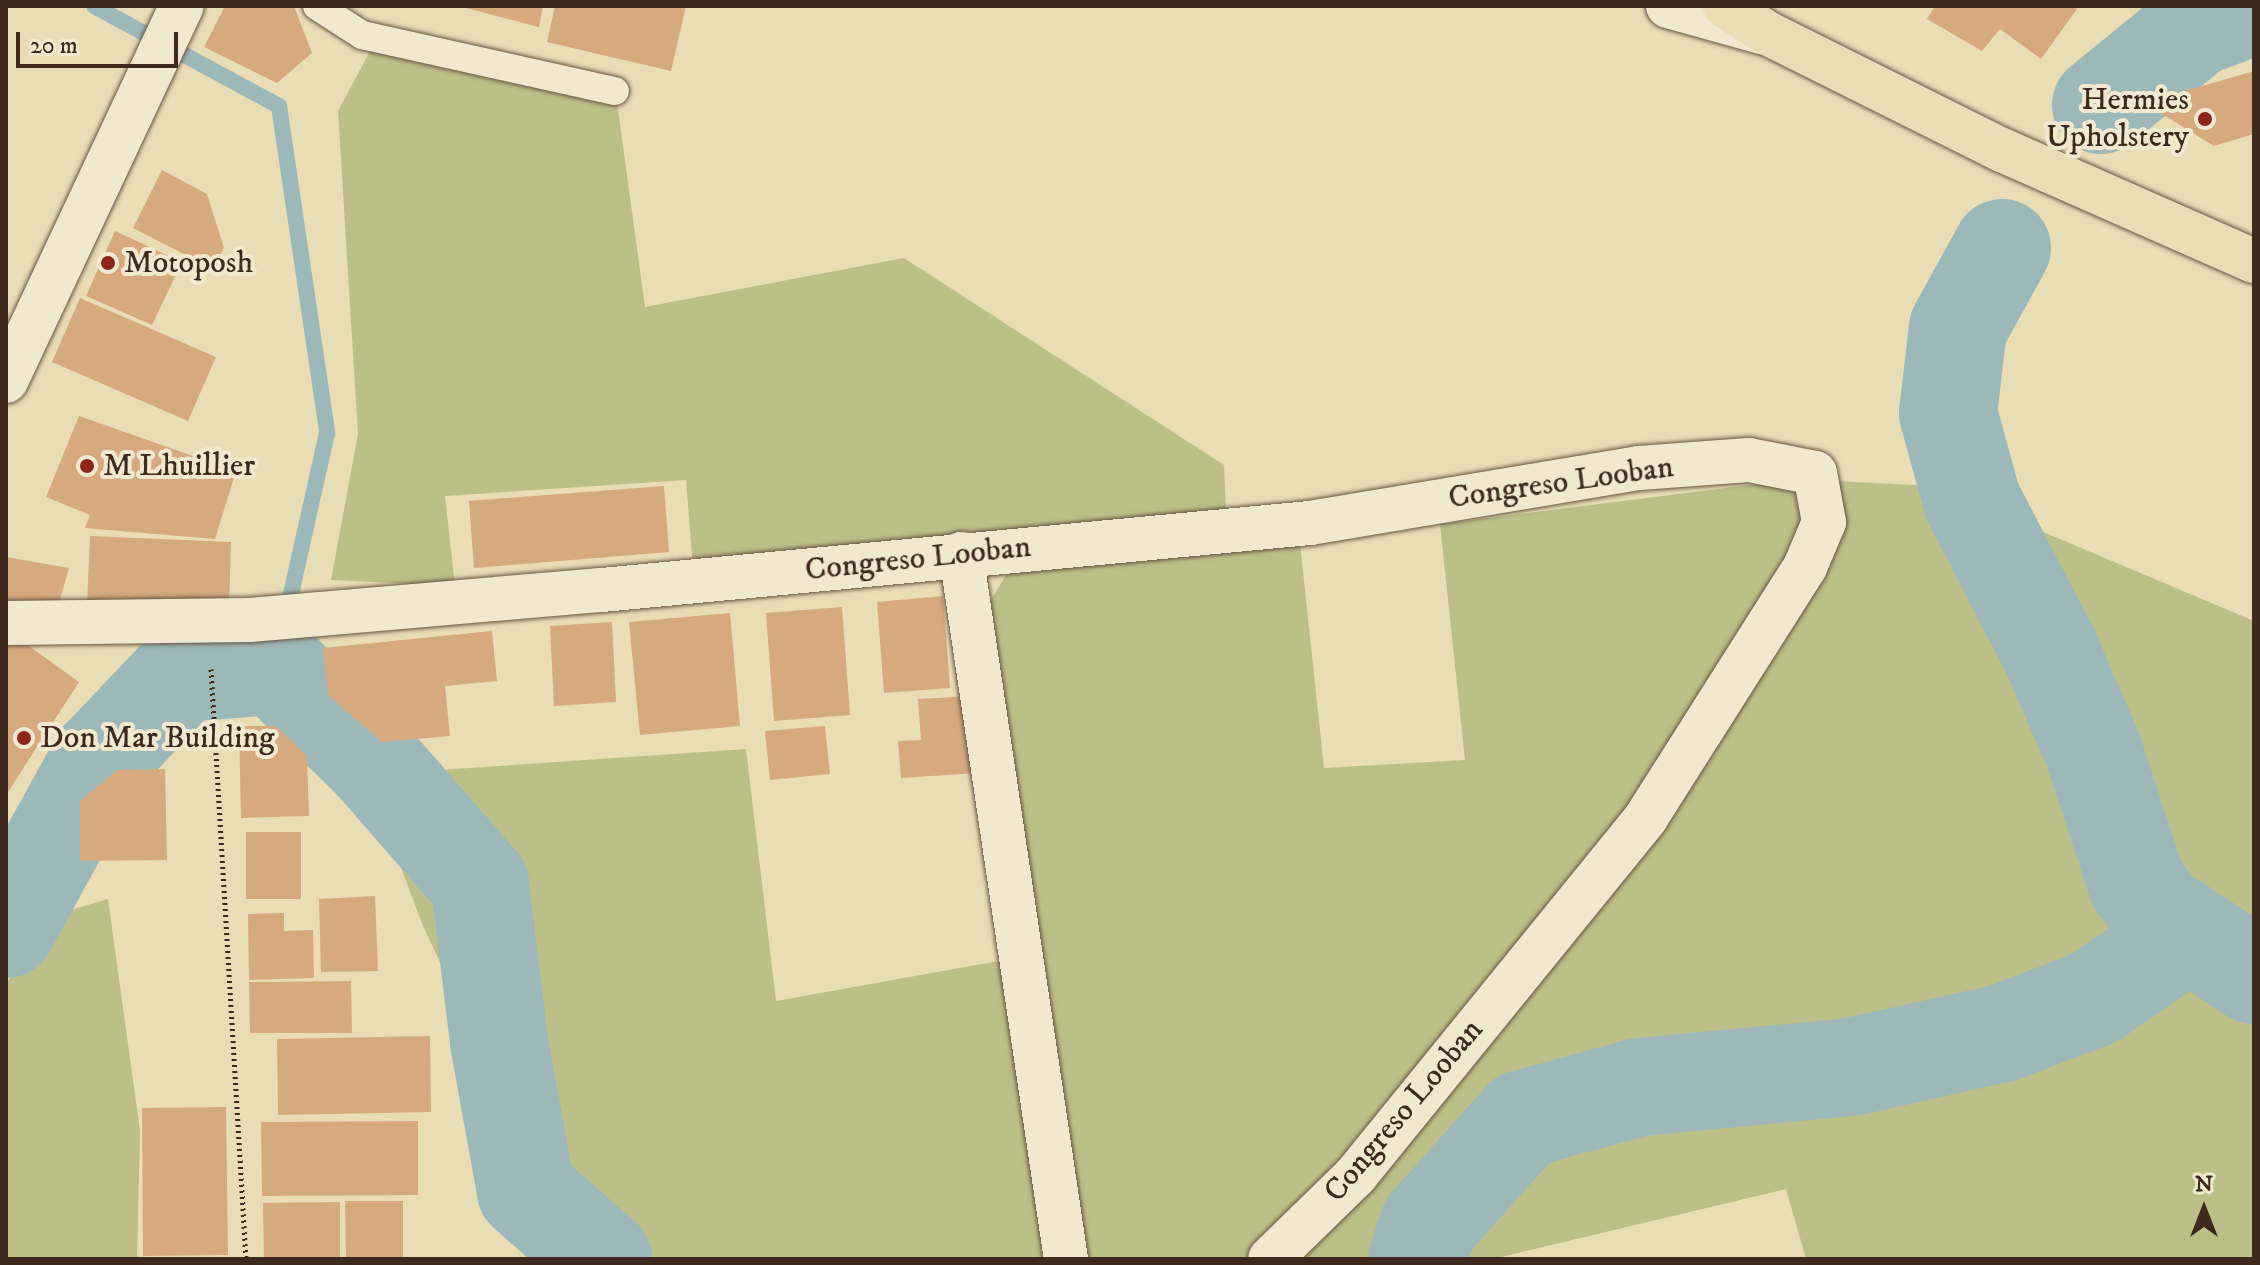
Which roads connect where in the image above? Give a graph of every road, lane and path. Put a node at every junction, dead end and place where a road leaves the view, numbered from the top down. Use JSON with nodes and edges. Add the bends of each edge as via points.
{"nodes":[{"id":1,"x":317,"y":6,"type":"edge"},
{"id":2,"x":1668,"y":6,"type":"edge"},
{"id":3,"x":1725,"y":6,"type":"edge"},
{"id":4,"x":181,"y":8,"type":"edge"},
{"id":5,"x":1755,"y":20,"type":"edge"},
{"id":6,"x":615,"y":91,"type":"dead end"},
{"id":7,"x":2254,"y":261,"type":"edge"},
{"id":8,"x":12,"y":354,"type":"edge"},
{"id":9,"x":961,"y":554,"type":"junction"},
{"id":10,"x":6,"y":623,"type":"edge"},
{"id":11,"x":211,"y":692,"type":"dead end"},
{"id":12,"x":246,"y":1259,"type":"edge"},
{"id":13,"x":1066,"y":1259,"type":"edge"},
{"id":14,"x":1270,"y":1259,"type":"edge"}],
"edges":[{"from":1,"to":6,"type":"lane","via":[[362,35]]},
{"from":2,"to":5,"type":"street"},
{"from":3,"to":5,"type":"highway"},
{"from":4,"to":8,"type":"street"},
{"from":5,"to":7,"type":"highway","via":[[2002,150]]},
{"from":9,"to":10,"type":"street","name":"Congreso Looban","via":[[250,620]]},
{"from":9,"to":13,"type":"street"},
{"from":9,"to":14,"type":"street","name":"Congreso Looban","via":[[1310,523],[1639,468],[1749,460],[1815,473],[1824,522],[1805,567],[1646,818],[1356,1175]]},
{"from":11,"to":12,"type":"path"}]}
